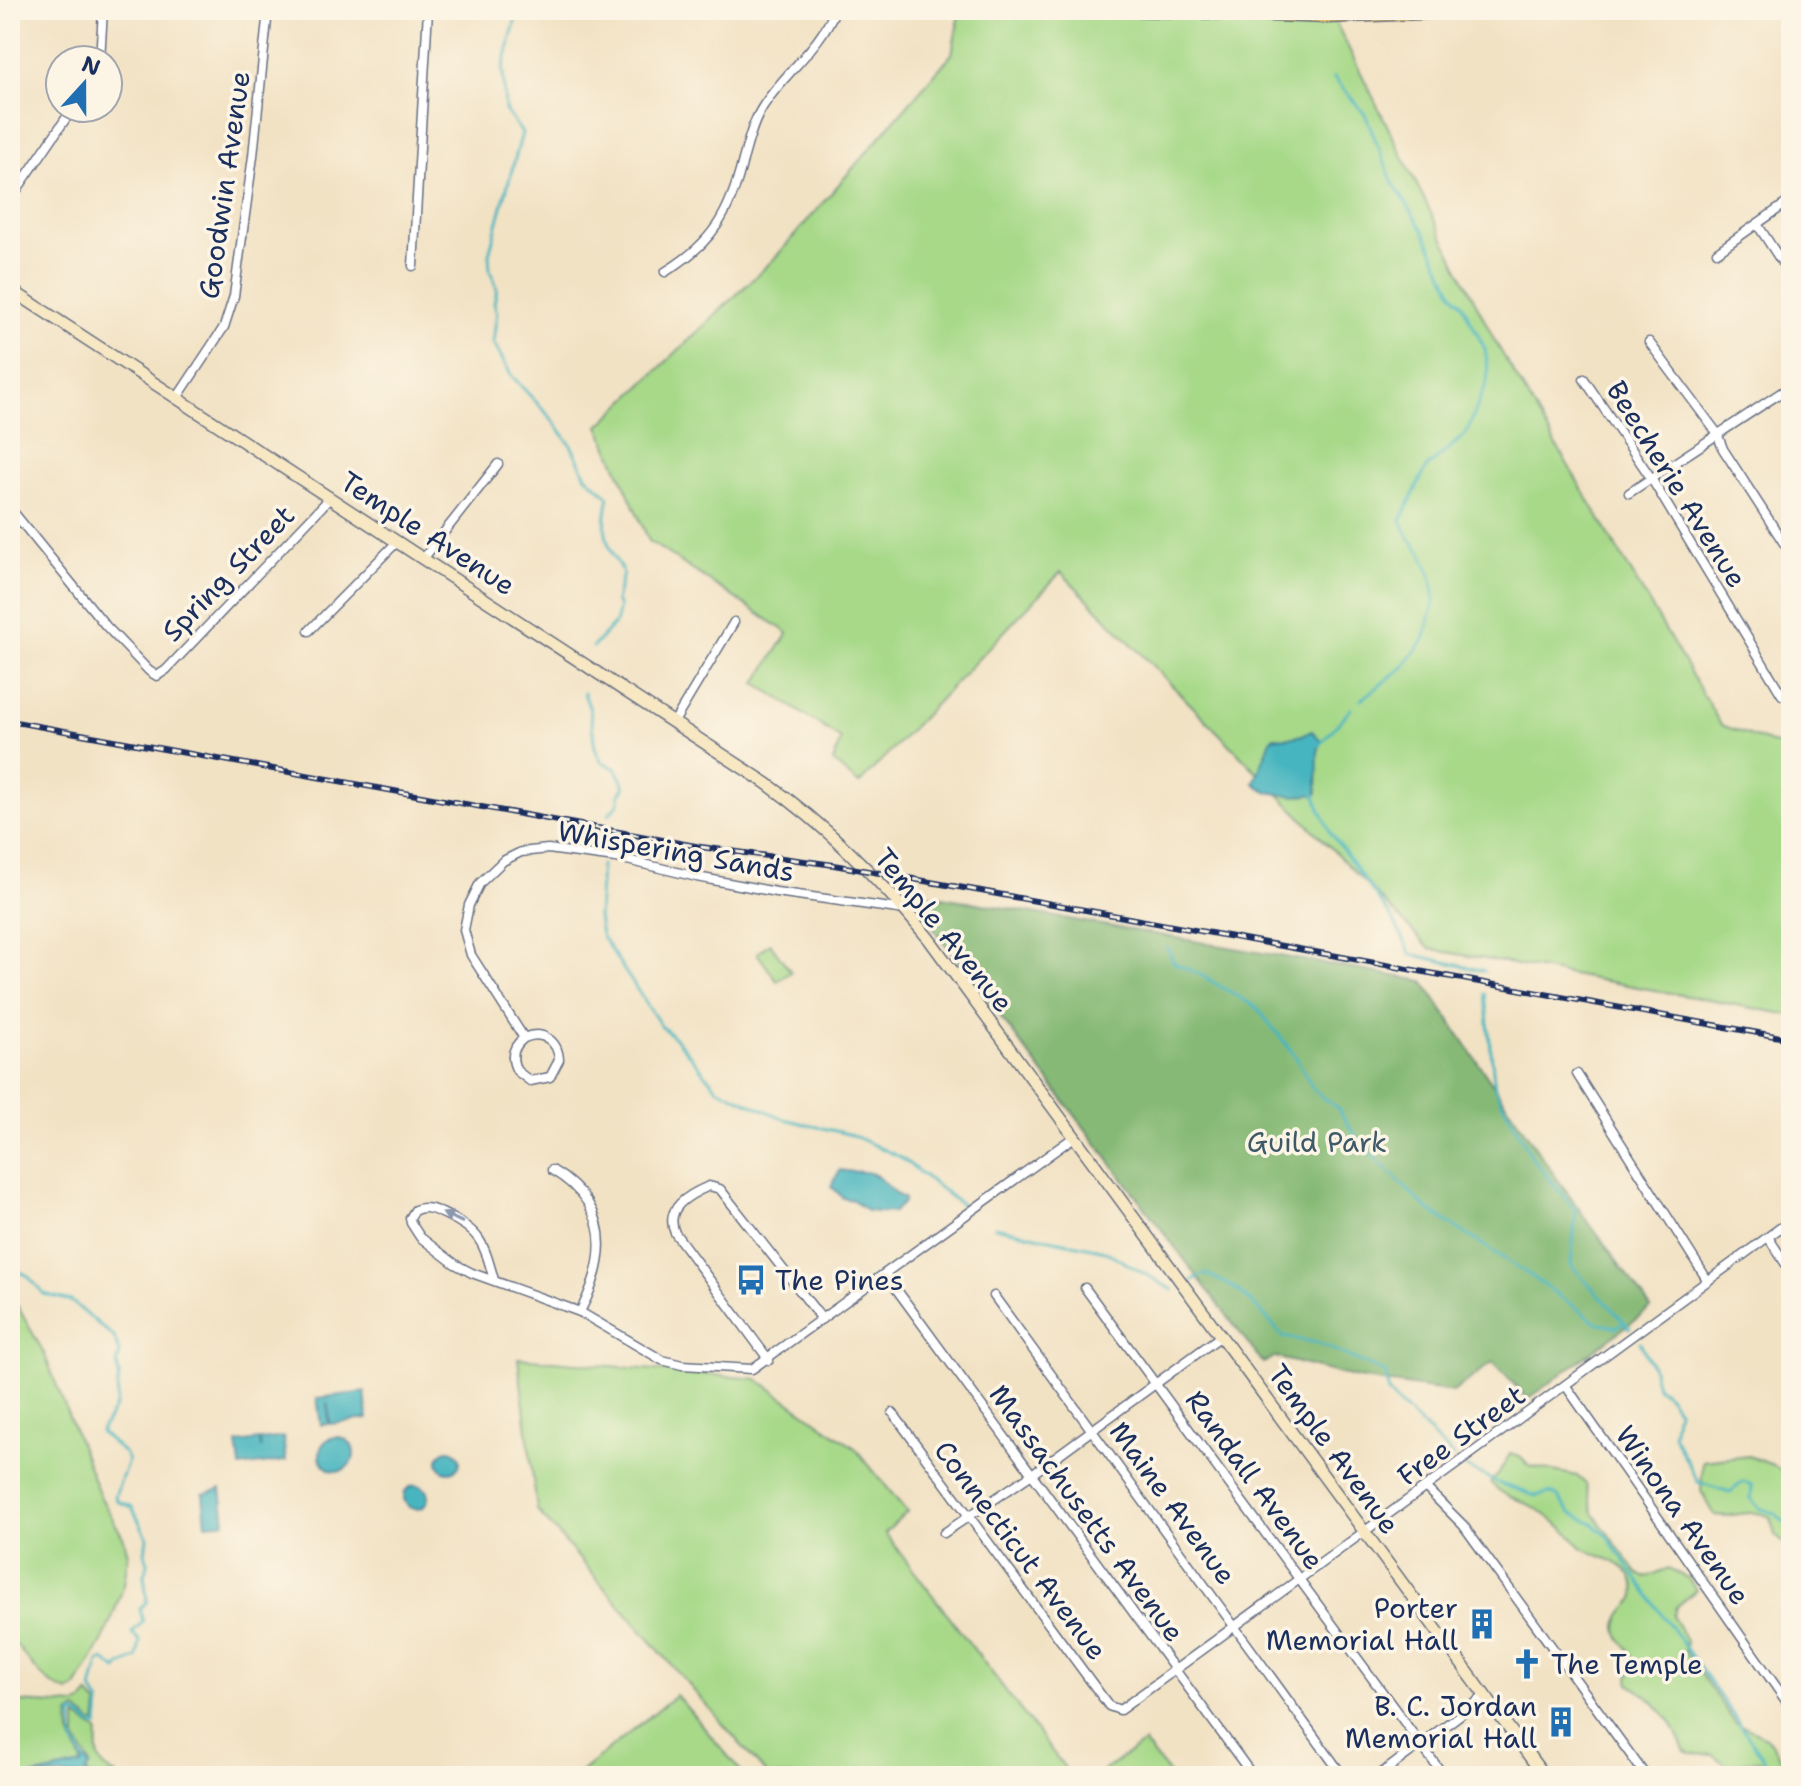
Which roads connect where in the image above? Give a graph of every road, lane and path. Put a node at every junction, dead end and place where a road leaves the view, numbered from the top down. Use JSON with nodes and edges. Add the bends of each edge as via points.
{"nodes":[{"id":1,"x":103,"y":10,"type":"edge"},
{"id":2,"x":268,"y":10,"type":"edge"},
{"id":3,"x":428,"y":10,"type":"edge"},
{"id":4,"x":835,"y":10,"type":"edge"},
{"id":5,"x":1138,"y":10,"type":"edge"},
{"id":6,"x":1488,"y":10,"type":"edge"},
{"id":7,"x":101,"y":44,"type":"edge"},
{"id":8,"x":62,"y":124,"type":"edge"},
{"id":9,"x":10,"y":200,"type":"edge"},
{"id":10,"x":1791,"y":200,"type":"edge"},
{"id":11,"x":1757,"y":224,"type":"junction"},
{"id":12,"x":1717,"y":252,"type":"dead end"},
{"id":13,"x":413,"y":266,"type":"dead end"},
{"id":14,"x":665,"y":272,"type":"dead end"},
{"id":15,"x":1791,"y":276,"type":"edge"},
{"id":16,"x":10,"y":289,"type":"edge"},
{"id":17,"x":1649,"y":342,"type":"dead end"},
{"id":18,"x":1584,"y":379,"type":"dead end"},
{"id":19,"x":1791,"y":386,"type":"edge"},
{"id":20,"x":177,"y":398,"type":"junction"},
{"id":21,"x":1717,"y":433,"type":"junction"},
{"id":22,"x":498,"y":464,"type":"dead end"},
{"id":23,"x":1651,"y":478,"type":"junction"},
{"id":24,"x":1629,"y":493,"type":"dead end"},
{"id":25,"x":330,"y":498,"type":"junction"},
{"id":26,"x":10,"y":508,"type":"edge"},
{"id":27,"x":397,"y":542,"type":"junction"},
{"id":28,"x":1791,"y":554,"type":"edge"},
{"id":29,"x":423,"y":559,"type":"junction"},
{"id":30,"x":734,"y":622,"type":"dead end"},
{"id":31,"x":309,"y":631,"type":"dead end"},
{"id":32,"x":1782,"y":695,"type":"dead end"},
{"id":33,"x":674,"y":722,"type":"junction"},
{"id":34,"x":905,"y":910,"type":"junction"},
{"id":35,"x":524,"y":1038,"type":"junction"},
{"id":36,"x":1577,"y":1074,"type":"dead end"},
{"id":37,"x":1074,"y":1137,"type":"junction"},
{"id":38,"x":552,"y":1170,"type":"dead end"},
{"id":39,"x":1791,"y":1220,"type":"edge"},
{"id":40,"x":1768,"y":1237,"type":"junction"},
{"id":41,"x":1791,"y":1272,"type":"edge"},
{"id":42,"x":886,"y":1275,"type":"junction"},
{"id":43,"x":494,"y":1280,"type":"junction"},
{"id":44,"x":1708,"y":1281,"type":"junction"},
{"id":45,"x":1085,"y":1288,"type":"dead end"},
{"id":46,"x":994,"y":1296,"type":"dead end"},
{"id":47,"x":580,"y":1312,"type":"junction"},
{"id":48,"x":822,"y":1319,"type":"junction"},
{"id":49,"x":1221,"y":1336,"type":"junction"},
{"id":50,"x":769,"y":1360,"type":"junction"},
{"id":51,"x":1157,"y":1384,"type":"junction"},
{"id":52,"x":1566,"y":1386,"type":"junction"},
{"id":53,"x":893,"y":1413,"type":"dead end"},
{"id":54,"x":1094,"y":1430,"type":"junction"},
{"id":55,"x":1032,"y":1474,"type":"junction"},
{"id":56,"x":1426,"y":1488,"type":"junction"},
{"id":57,"x":969,"y":1515,"type":"junction"},
{"id":58,"x":1364,"y":1532,"type":"junction"},
{"id":59,"x":944,"y":1533,"type":"dead end"},
{"id":60,"x":1301,"y":1580,"type":"junction"},
{"id":61,"x":1235,"y":1628,"type":"junction"},
{"id":62,"x":1174,"y":1670,"type":"junction"},
{"id":63,"x":1485,"y":1696,"type":"junction"},
{"id":64,"x":1791,"y":1708,"type":"edge"},
{"id":65,"x":1117,"y":1710,"type":"joint"},
{"id":66,"x":1421,"y":1744,"type":"junction"},
{"id":67,"x":1253,"y":1776,"type":"edge"},
{"id":68,"x":1343,"y":1776,"type":"edge"},
{"id":69,"x":1378,"y":1776,"type":"edge"},
{"id":70,"x":1444,"y":1776,"type":"edge"},
{"id":71,"x":1544,"y":1776,"type":"edge"},
{"id":72,"x":1646,"y":1776,"type":"edge"}],
"edges":[{"from":1,"to":7,"type":"street"},
{"from":2,"to":20,"type":"street","name":"Goodwin Avenue","via":[[239,277],[224,327]]},
{"from":3,"to":13,"type":"street"},
{"from":4,"to":14,"type":"street","via":[[759,113],[723,219],[694,251]]},
{"from":5,"to":6,"type":"main road","via":[[1327,17]]},
{"from":8,"to":9,"type":"street"},
{"from":10,"to":11,"type":"street"},
{"from":11,"to":12,"type":"street"},
{"from":11,"to":15,"type":"street"},
{"from":16,"to":20,"type":"street","name":"Temple Avenue"},
{"from":17,"to":21,"type":"street"},
{"from":18,"to":23,"type":"street","name":"Beecherie Avenue"},
{"from":19,"to":21,"type":"street"},
{"from":20,"to":25,"type":"street","name":"Temple Avenue"},
{"from":21,"to":23,"type":"street"},
{"from":21,"to":28,"type":"street"},
{"from":22,"to":29,"type":"street"},
{"from":23,"to":24,"type":"street"},
{"from":23,"to":32,"type":"street","name":"Beecherie Avenue"},
{"from":25,"to":26,"type":"street","name":"Spring Street","via":[[157,676],[106,626]]},
{"from":25,"to":27,"type":"street","name":"Temple Avenue"},
{"from":27,"to":29,"type":"street","name":"Temple Avenue"},
{"from":27,"to":31,"type":"street"},
{"from":29,"to":33,"type":"street","name":"Temple Avenue"},
{"from":30,"to":33,"type":"street"},
{"from":33,"to":34,"type":"street","name":"Temple Avenue","via":[[806,813]]},
{"from":34,"to":35,"type":"street","name":"Whispering Sands","via":[[776,892],[623,859],[548,849],[521,852],[480,883],[464,930],[477,965]]},
{"from":34,"to":37,"type":"street","name":"Temple Avenue"},
{"from":35,"to":35,"type":"street","via":[[544,1036],[556,1046],[559,1060],[550,1077],[530,1081],[517,1071],[512,1056]]},
{"from":36,"to":44,"type":"street"},
{"from":37,"to":42,"type":"street"},
{"from":37,"to":49,"type":"street","name":"Temple Avenue"},
{"from":38,"to":47,"type":"street","via":[[581,1192],[598,1226],[599,1264]]},
{"from":39,"to":40,"type":"street","name":"Free Street"},
{"from":40,"to":41,"type":"street"},
{"from":40,"to":44,"type":"street","name":"Free Street"},
{"from":42,"to":48,"type":"street"},
{"from":42,"to":55,"type":"street","name":"Massachusetts Avenue"},
{"from":43,"to":43,"type":"street","one_way":true,"via":[[483,1245],[471,1228],[430,1207],[415,1210],[410,1218],[413,1228],[436,1252]]},
{"from":43,"to":47,"type":"street"},
{"from":44,"to":52,"type":"street","name":"Free Street"},
{"from":45,"to":51,"type":"street","name":"Randall Avenue"},
{"from":46,"to":54,"type":"street","name":"Maine Avenue"},
{"from":47,"to":50,"type":"street","via":[[671,1363],[752,1369]]},
{"from":48,"to":50,"type":"street"},
{"from":48,"to":50,"type":"street","via":[[720,1189],[704,1188],[682,1202],[671,1217],[675,1233]]},
{"from":49,"to":51,"type":"street"},
{"from":49,"to":58,"type":"street","name":"Temple Avenue"},
{"from":51,"to":54,"type":"street"},
{"from":51,"to":60,"type":"street","name":"Randall Avenue"},
{"from":52,"to":56,"type":"street","name":"Free Street"},
{"from":52,"to":64,"type":"street","name":"Winona Avenue"},
{"from":53,"to":57,"type":"street","name":"Connecticut Avenue"},
{"from":54,"to":55,"type":"street"},
{"from":54,"to":61,"type":"street","name":"Maine Avenue"},
{"from":55,"to":57,"type":"street"},
{"from":55,"to":62,"type":"street","name":"Massachusetts Avenue"},
{"from":56,"to":58,"type":"street","name":"Free Street"},
{"from":56,"to":72,"type":"street","via":[[1463,1525]]},
{"from":57,"to":59,"type":"street"},
{"from":57,"to":65,"type":"street","name":"Connecticut Avenue"},
{"from":58,"to":60,"type":"street","name":"Free Street"},
{"from":58,"to":63,"type":"street","name":"Temple Avenue"},
{"from":60,"to":61,"type":"street","name":"Free Street"},
{"from":60,"to":66,"type":"street","name":"Randall Avenue"},
{"from":61,"to":62,"type":"street","name":"Free Street"},
{"from":61,"to":68,"type":"street","name":"Maine Avenue"},
{"from":62,"to":65,"type":"street","name":"Free Street"},
{"from":62,"to":67,"type":"street","name":"Massachusetts Avenue"},
{"from":63,"to":66,"type":"street"},
{"from":63,"to":71,"type":"street","name":"Temple Avenue"},
{"from":66,"to":69,"type":"street"},
{"from":66,"to":70,"type":"street","name":"Randall Avenue"}]}
